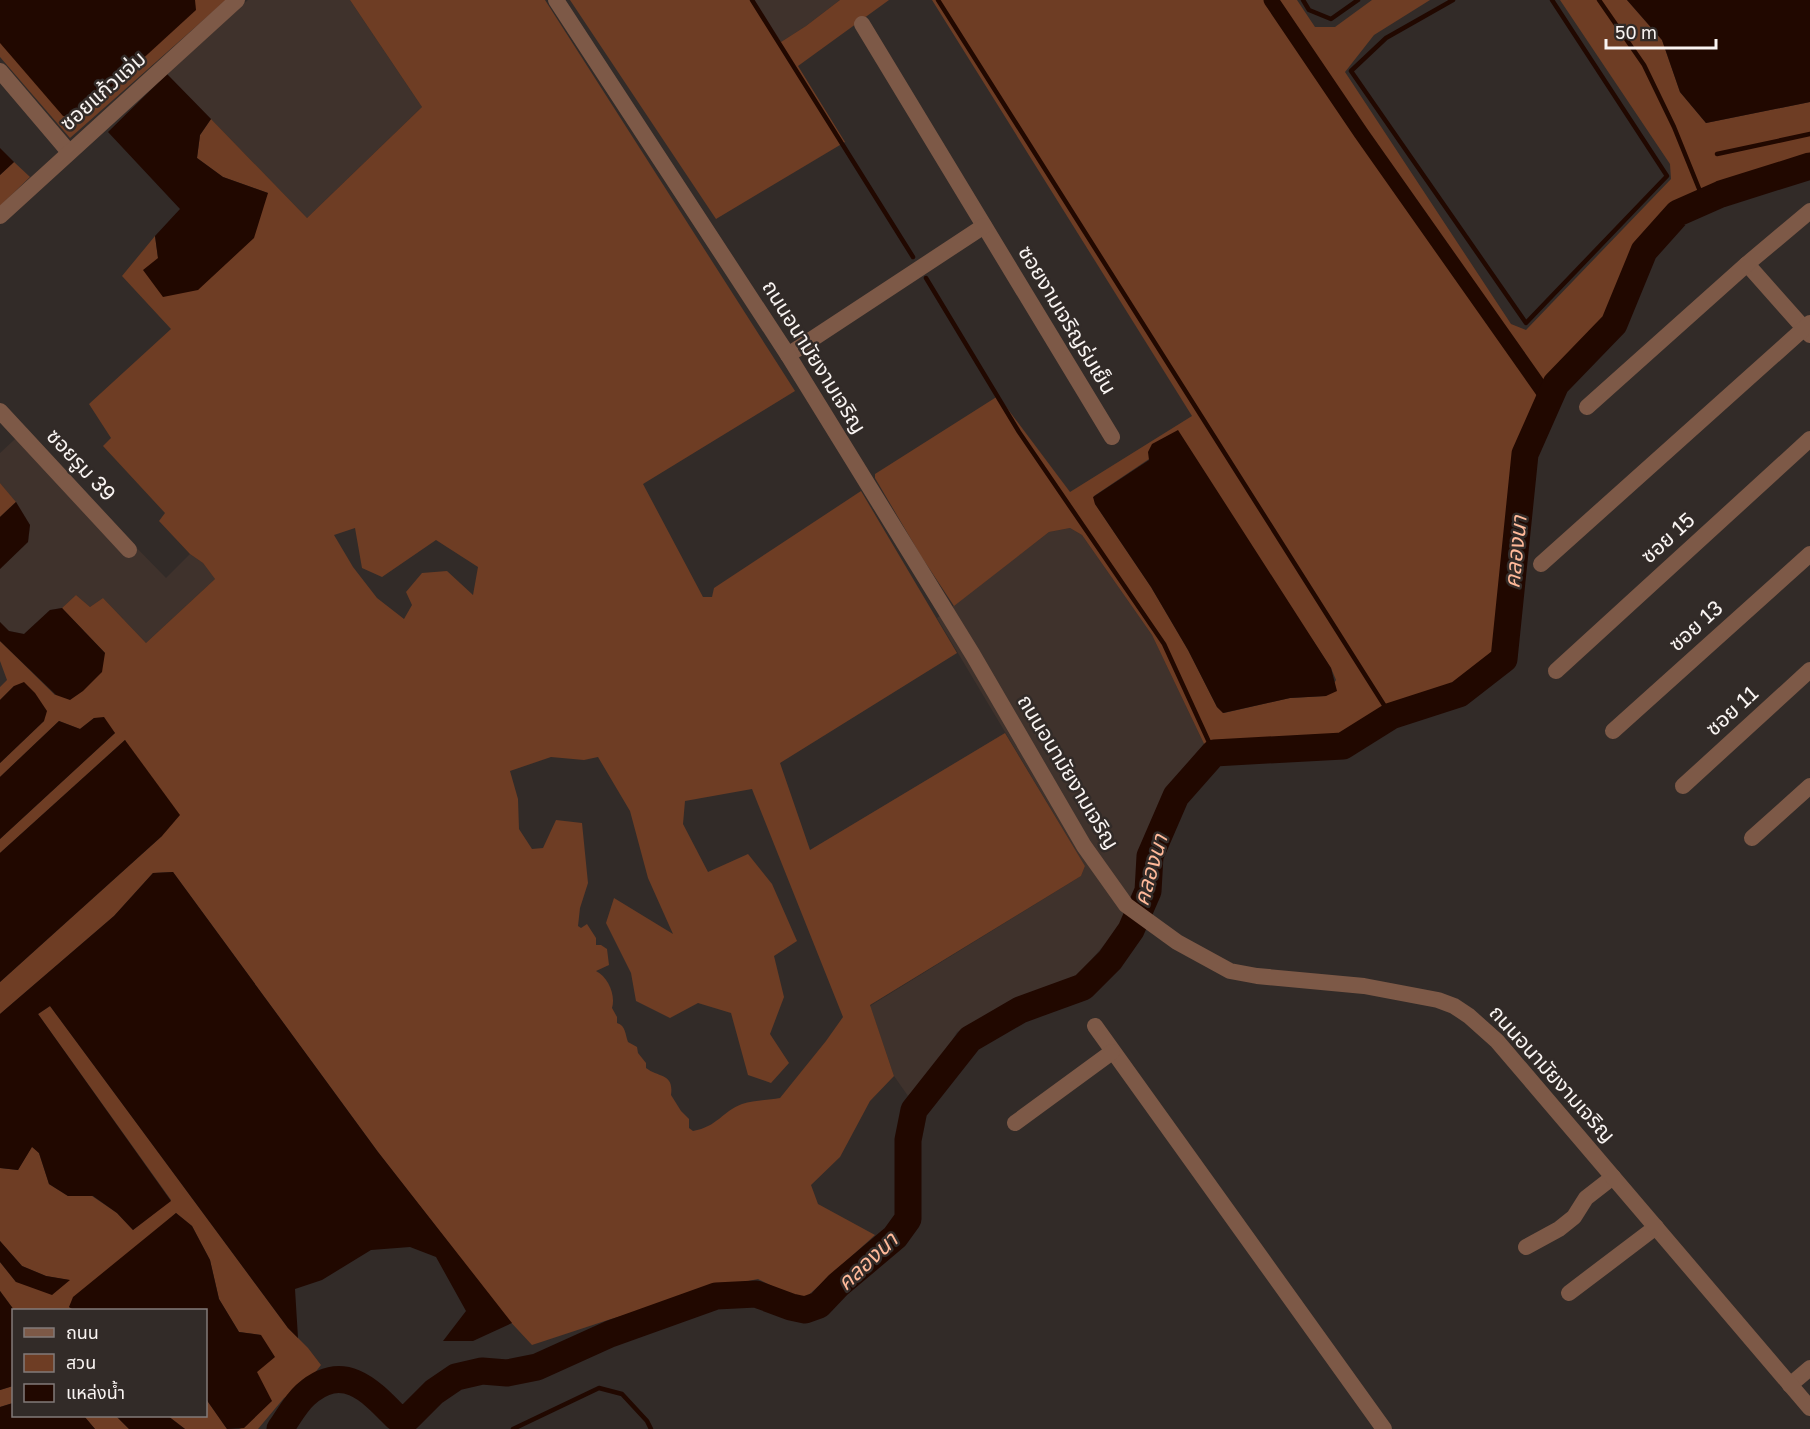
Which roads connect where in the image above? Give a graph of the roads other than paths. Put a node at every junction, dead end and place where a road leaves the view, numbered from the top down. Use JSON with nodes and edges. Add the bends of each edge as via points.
{"nodes":[{"id":1,"x":237,"y":0,"type":"edge"},
{"id":2,"x":556,"y":0,"type":"edge"},
{"id":3,"x":862,"y":24,"type":"dead end"},
{"id":4,"x":0,"y":71,"type":"edge"},
{"id":5,"x":69,"y":152,"type":"junction"},
{"id":6,"x":1810,"y":211,"type":"edge"},
{"id":7,"x":0,"y":216,"type":"edge"},
{"id":8,"x":984,"y":226,"type":"junction"},
{"id":9,"x":1747,"y":264,"type":"junction"},
{"id":10,"x":1808,"y":329,"type":"edge"},
{"id":11,"x":788,"y":355,"type":"junction"},
{"id":12,"x":1587,"y":407,"type":"dead end"},
{"id":13,"x":0,"y":411,"type":"edge"},
{"id":14,"x":1112,"y":437,"type":"dead end"},
{"id":15,"x":1810,"y":439,"type":"edge"},
{"id":16,"x":129,"y":550,"type":"dead end"},
{"id":17,"x":1810,"y":554,"type":"edge"},
{"id":18,"x":1541,"y":564,"type":"dead end"},
{"id":19,"x":1810,"y":670,"type":"edge"},
{"id":20,"x":1556,"y":671,"type":"dead end"},
{"id":21,"x":1613,"y":731,"type":"dead end"},
{"id":22,"x":1683,"y":786,"type":"dead end"},
{"id":23,"x":1810,"y":786,"type":"edge"},
{"id":24,"x":1752,"y":838,"type":"dead end"},
{"id":25,"x":1095,"y":1026,"type":"dead end"},
{"id":26,"x":1112,"y":1052,"type":"junction"},
{"id":27,"x":1016,"y":1123,"type":"dead end"},
{"id":28,"x":1613,"y":1177,"type":"junction"},
{"id":29,"x":1656,"y":1227,"type":"junction"},
{"id":30,"x":1526,"y":1248,"type":"dead end"},
{"id":31,"x":1569,"y":1293,"type":"dead end"},
{"id":32,"x":1810,"y":1368,"type":"edge"},
{"id":33,"x":1790,"y":1385,"type":"junction"},
{"id":34,"x":1810,"y":1408,"type":"edge"},
{"id":35,"x":1384,"y":1429,"type":"edge"}],
"edges":[{"from":1,"to":5,"type":"street","name":"ซอยแก้วแจ่ม"},
{"from":2,"to":11,"type":"street","name":"ถนนอนามัยงามเจริญ"},
{"from":3,"to":8,"type":"street","name":"ซอยงามเจริญร่มเย็น"},
{"from":4,"to":5,"type":"street"},
{"from":5,"to":7,"type":"street","name":"ซอยแก้วแจ่ม"},
{"from":6,"to":9,"type":"street"},
{"from":8,"to":11,"type":"street"},
{"from":8,"to":14,"type":"street","name":"ซอยงามเจริญร่มเย็น"},
{"from":9,"to":10,"type":"street"},
{"from":9,"to":12,"type":"street"},
{"from":10,"to":18,"type":"street"},
{"from":11,"to":28,"type":"street","name":"ถนนอนามัยงามเจริญ","via":[[973,655],[1084,846],[1126,905],[1177,942],[1230,971],[1364,986],[1454,1006],[1497,1041]]},
{"from":13,"to":16,"type":"street","name":"ซอยรูม 39"},
{"from":15,"to":20,"type":"street","name":"ซอย 15"},
{"from":17,"to":21,"type":"street","name":"ซอย 13"},
{"from":19,"to":22,"type":"street","name":"ซอย 11"},
{"from":23,"to":24,"type":"street"},
{"from":25,"to":26,"type":"street"},
{"from":26,"to":27,"type":"street"},
{"from":26,"to":35,"type":"street"},
{"from":28,"to":29,"type":"street","name":"ถนนอนามัยงามเจริญ"},
{"from":28,"to":30,"type":"street","via":[[1586,1198],[1574,1217]]},
{"from":29,"to":31,"type":"street"},
{"from":29,"to":33,"type":"street","name":"ถนนอนามัยงามเจริญ"},
{"from":32,"to":33,"type":"street"},
{"from":33,"to":34,"type":"street","name":"ถนนอนามัยงามเจริญ"}]}
